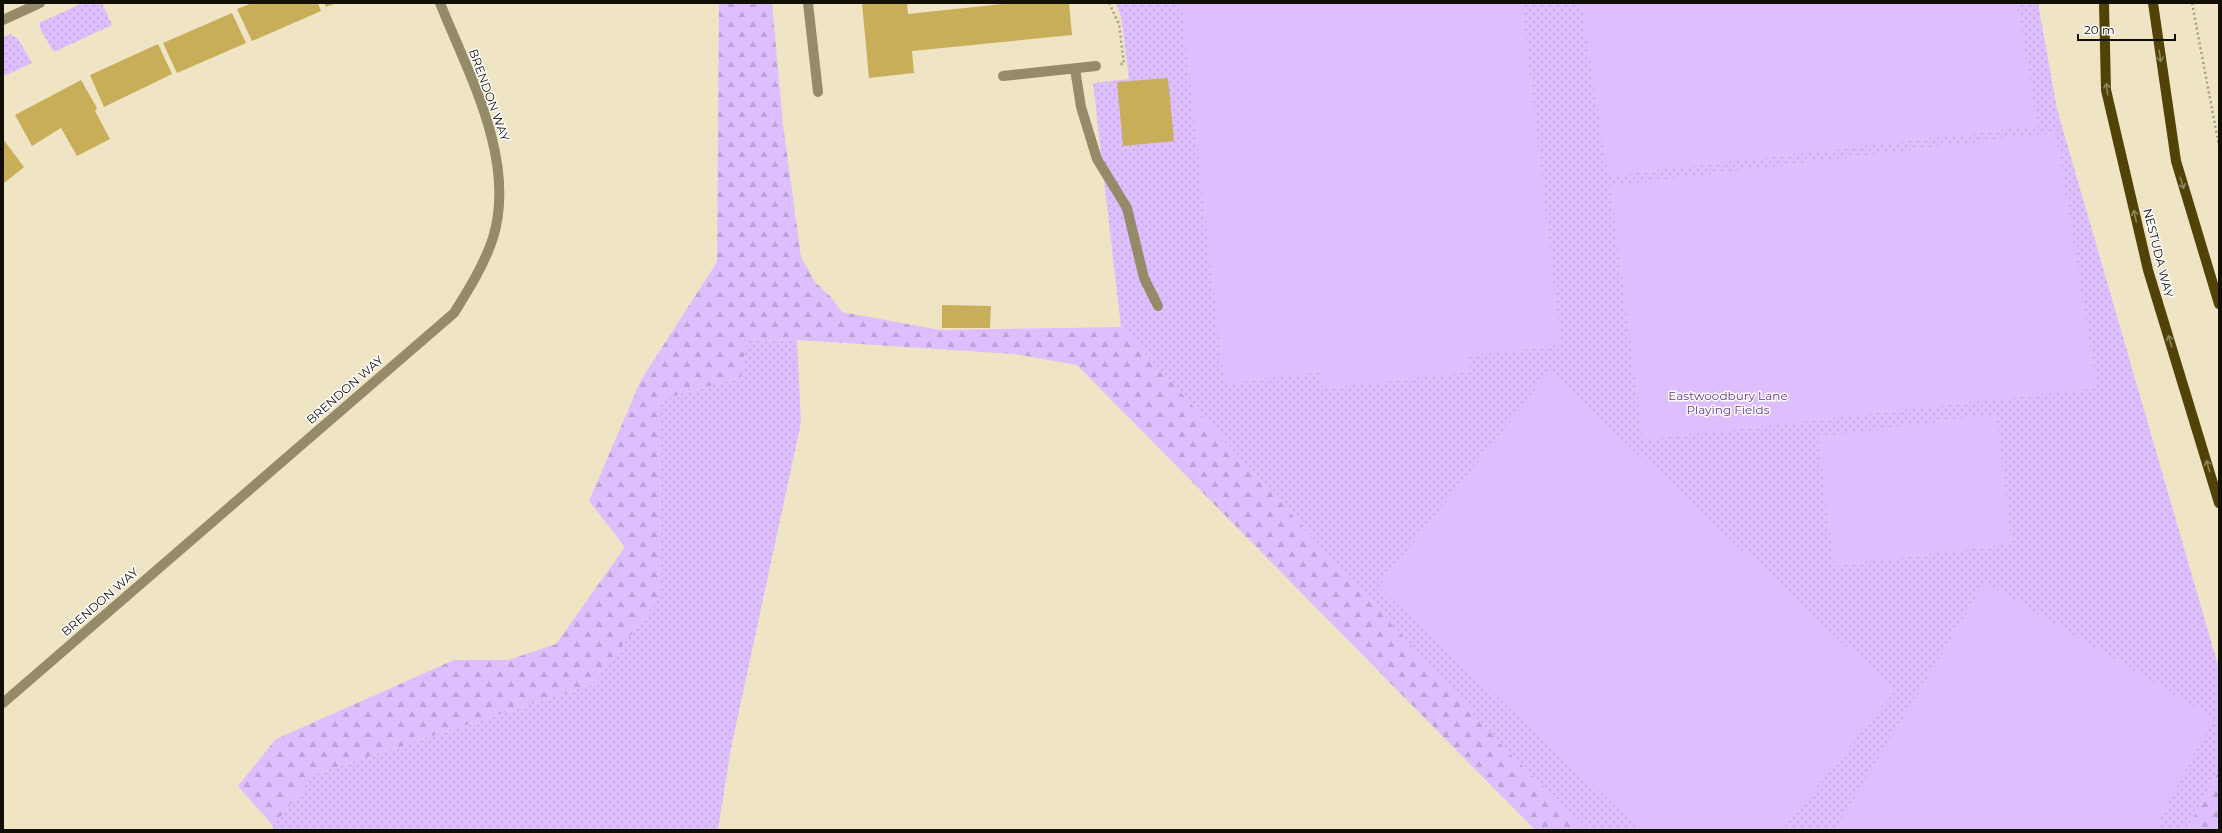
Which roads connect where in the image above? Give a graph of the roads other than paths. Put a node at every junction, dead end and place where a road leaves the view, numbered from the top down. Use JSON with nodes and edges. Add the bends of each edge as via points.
{"nodes":[{"id":1,"x":40,"y":3,"type":"edge"},
{"id":2,"x":440,"y":3,"type":"edge"},
{"id":3,"x":808,"y":3,"type":"edge"},
{"id":4,"x":2104,"y":3,"type":"edge"},
{"id":5,"x":2153,"y":3,"type":"edge"},
{"id":6,"x":3,"y":20,"type":"edge"},
{"id":7,"x":1096,"y":66,"type":"road end"},
{"id":8,"x":1075,"y":68,"type":"junction"},
{"id":9,"x":1003,"y":76,"type":"dead end"},
{"id":10,"x":818,"y":92,"type":"dead end"},
{"id":11,"x":2219,"y":304,"type":"edge"},
{"id":12,"x":1158,"y":306,"type":"dead end"},
{"id":13,"x":2219,"y":503,"type":"edge"},
{"id":14,"x":3,"y":703,"type":"edge"}],
"edges":[{"from":1,"to":6,"type":"street"},
{"from":2,"to":14,"type":"street","name":"BRENDON WAY","via":[[495,146],[498,206],[485,257],[471,287],[454,313]]},
{"from":3,"to":10,"type":"street"},
{"from":13,"to":4,"type":"main road","name":"NESTUDA WAY","one_way":true,"via":[[2148,270],[2106,90]]},
{"from":5,"to":11,"type":"main road","one_way":true,"via":[[2176,161]]},
{"from":7,"to":8,"type":"street"},
{"from":8,"to":9,"type":"street"},
{"from":8,"to":12,"type":"street","via":[[1081,107],[1097,159],[1127,208],[1144,278]]}]}
